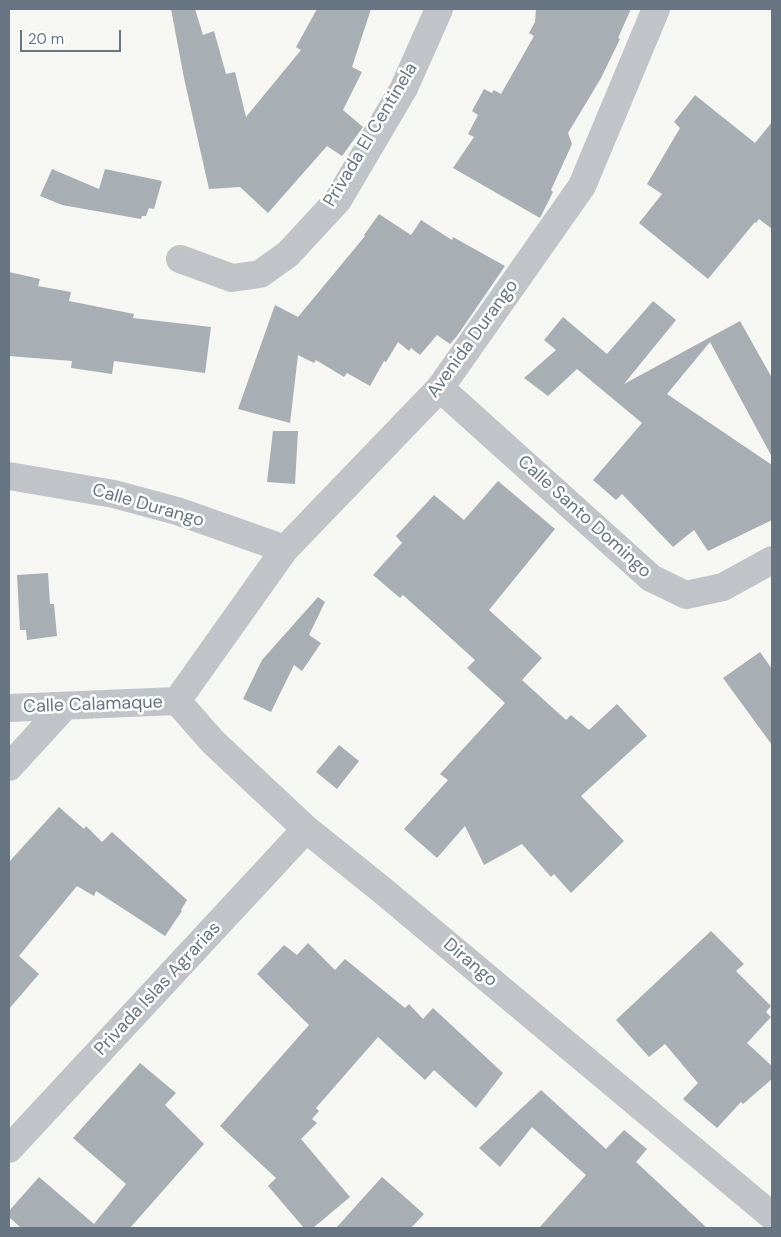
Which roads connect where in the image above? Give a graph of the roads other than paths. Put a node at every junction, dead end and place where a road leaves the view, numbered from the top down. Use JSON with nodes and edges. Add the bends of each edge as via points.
{"nodes":[{"id":1,"x":439,"y":9,"type":"edge"},
{"id":2,"x":656,"y":9,"type":"edge"},
{"id":3,"x":180,"y":259,"type":"dead end"},
{"id":4,"x":440,"y":388,"type":"junction"},
{"id":5,"x":9,"y":476,"type":"edge"},
{"id":6,"x":285,"y":549,"type":"junction"},
{"id":7,"x":772,"y":560,"type":"edge"},
{"id":8,"x":176,"y":701,"type":"junction"},
{"id":9,"x":65,"y":706,"type":"junction"},
{"id":10,"x":9,"y":708,"type":"edge"},
{"id":11,"x":9,"y":767,"type":"edge"},
{"id":12,"x":306,"y":829,"type":"junction"},
{"id":13,"x":9,"y":1149,"type":"edge"},
{"id":14,"x":772,"y":1216,"type":"edge"}],
"edges":[{"from":1,"to":3,"type":"street","name":"Privada El Centinela","via":[[404,88],[338,200],[288,254],[260,274],[232,278]]},
{"from":2,"to":4,"type":"street","name":"Avenida Durango","via":[[582,186]]},
{"from":4,"to":6,"type":"street","name":"Avenida Durango"},
{"from":4,"to":7,"type":"street","name":"Calle Santo Domingo","via":[[651,578],[686,595],[723,587]]},
{"from":5,"to":6,"type":"street","name":"Calle Durango","via":[[114,494]]},
{"from":6,"to":8,"type":"street","name":"Avenida Durango"},
{"from":8,"to":9,"type":"street","name":"Calle Calamaque"},
{"from":8,"to":12,"type":"street","name":"Dirango","via":[[213,742]]},
{"from":9,"to":10,"type":"street","name":"Calle Calamaque"},
{"from":9,"to":11,"type":"street"},
{"from":12,"to":13,"type":"street","name":"Privada Islas Agrarias"},
{"from":12,"to":14,"type":"street","name":"Dirango"}]}
